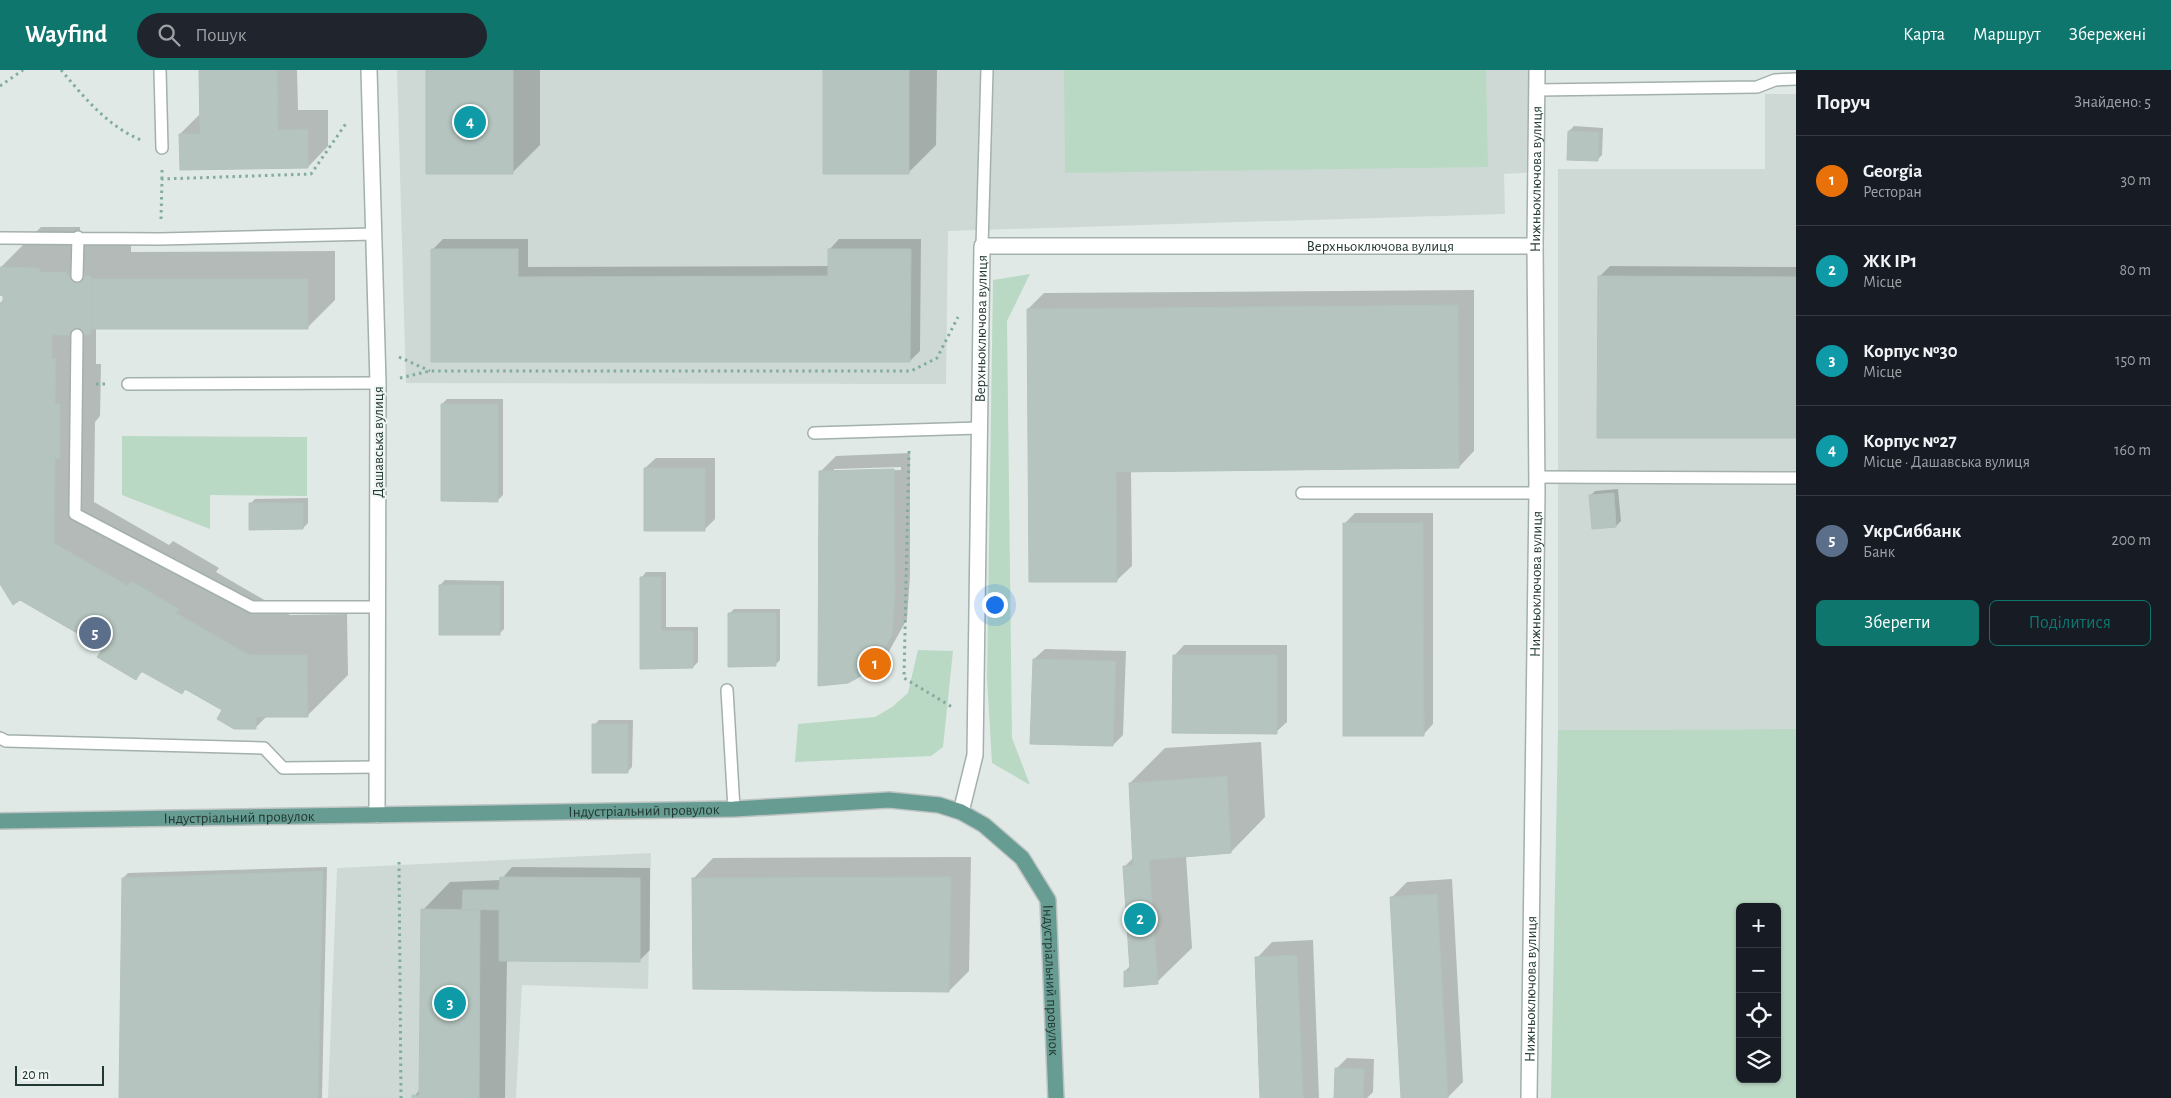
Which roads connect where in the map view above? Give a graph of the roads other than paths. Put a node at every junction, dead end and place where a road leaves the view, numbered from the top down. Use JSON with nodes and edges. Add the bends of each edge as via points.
{"nodes":[{"id":1,"x":160,"y":70,"type":"edge"},
{"id":2,"x":369,"y":70,"type":"edge"},
{"id":3,"x":987,"y":70,"type":"edge"},
{"id":4,"x":1537,"y":70,"type":"edge"},
{"id":5,"x":1796,"y":79,"type":"edge"},
{"id":6,"x":1536,"y":90,"type":"junction"},
{"id":7,"x":162,"y":148,"type":"road end"},
{"id":8,"x":374,"y":234,"type":"junction"},
{"id":9,"x":78,"y":237,"type":"junction"},
{"id":10,"x":0,"y":238,"type":"edge"},
{"id":11,"x":982,"y":246,"type":"junction"},
{"id":12,"x":1535,"y":246,"type":"junction"},
{"id":13,"x":77,"y":276,"type":"dead end"},
{"id":14,"x":77,"y":335,"type":"dead end"},
{"id":15,"x":378,"y":383,"type":"junction"},
{"id":16,"x":128,"y":384,"type":"road end"},
{"id":17,"x":979,"y":428,"type":"junction"},
{"id":18,"x":814,"y":433,"type":"dead end"},
{"id":19,"x":1537,"y":477,"type":"junction"},
{"id":20,"x":1796,"y":478,"type":"edge"},
{"id":21,"x":1302,"y":493,"type":"dead end"},
{"id":22,"x":1537,"y":493,"type":"junction"},
{"id":23,"x":377,"y":607,"type":"junction"},
{"id":24,"x":727,"y":690,"type":"dead end"},
{"id":25,"x":0,"y":738,"type":"edge"},
{"id":26,"x":377,"y":767,"type":"junction"},
{"id":27,"x":734,"y":809,"type":"junction"},
{"id":28,"x":961,"y":812,"type":"junction"},
{"id":29,"x":378,"y":815,"type":"junction"},
{"id":30,"x":0,"y":821,"type":"edge"},
{"id":31,"x":1056,"y":1098,"type":"edge"},
{"id":32,"x":1529,"y":1098,"type":"edge"}],
"edges":[{"from":1,"to":7,"type":"lane"},
{"from":2,"to":8,"type":"street","name":"Дашавська вулиця"},
{"from":3,"to":11,"type":"lane"},
{"from":4,"to":6,"type":"street","name":"Нижньоключова вулиця"},
{"from":5,"to":6,"type":"lane","via":[[1775,80],[1757,87]]},
{"from":6,"to":12,"type":"street","name":"Нижньоключова вулиця"},
{"from":8,"to":9,"type":"lane","via":[[160,239]]},
{"from":8,"to":15,"type":"street","name":"Дашавська вулиця"},
{"from":9,"to":10,"type":"lane"},
{"from":9,"to":13,"type":"lane"},
{"from":11,"to":12,"type":"street","name":"Верхньоключова вулиця"},
{"from":11,"to":17,"type":"street","name":"Верхньоключова вулиця"},
{"from":12,"to":19,"type":"street","name":"Нижньоключова вулиця"},
{"from":14,"to":23,"type":"lane","via":[[75,514],[252,607]]},
{"from":15,"to":16,"type":"lane"},
{"from":15,"to":23,"type":"street","name":"Дашавська вулиця"},
{"from":17,"to":18,"type":"lane"},
{"from":17,"to":28,"type":"street","name":"Верхньоключова вулиця","via":[[975,755]]},
{"from":19,"to":20,"type":"lane"},
{"from":19,"to":22,"type":"street","name":"Нижньоключова вулиця"},
{"from":21,"to":22,"type":"lane"},
{"from":22,"to":32,"type":"street","name":"Нижньоключова вулиця"},
{"from":23,"to":26,"type":"street","name":"Дашавська вулиця"},
{"from":24,"to":27,"type":"lane"},
{"from":25,"to":26,"type":"lane","via":[[6,741],[264,748],[283,768]]},
{"from":26,"to":29,"type":"street","name":"Дашавська вулиця"},
{"from":27,"to":28,"type":"main road","name":"Індустріальний провулок","via":[[889,800],[939,805]]},
{"from":27,"to":29,"type":"main road","name":"Індустріальний провулок"},
{"from":28,"to":31,"type":"main road","name":"Індустріальний провулок","via":[[984,825],[1022,858],[1048,900]]},
{"from":29,"to":30,"type":"main road","name":"Індустріальний провулок"}]}
